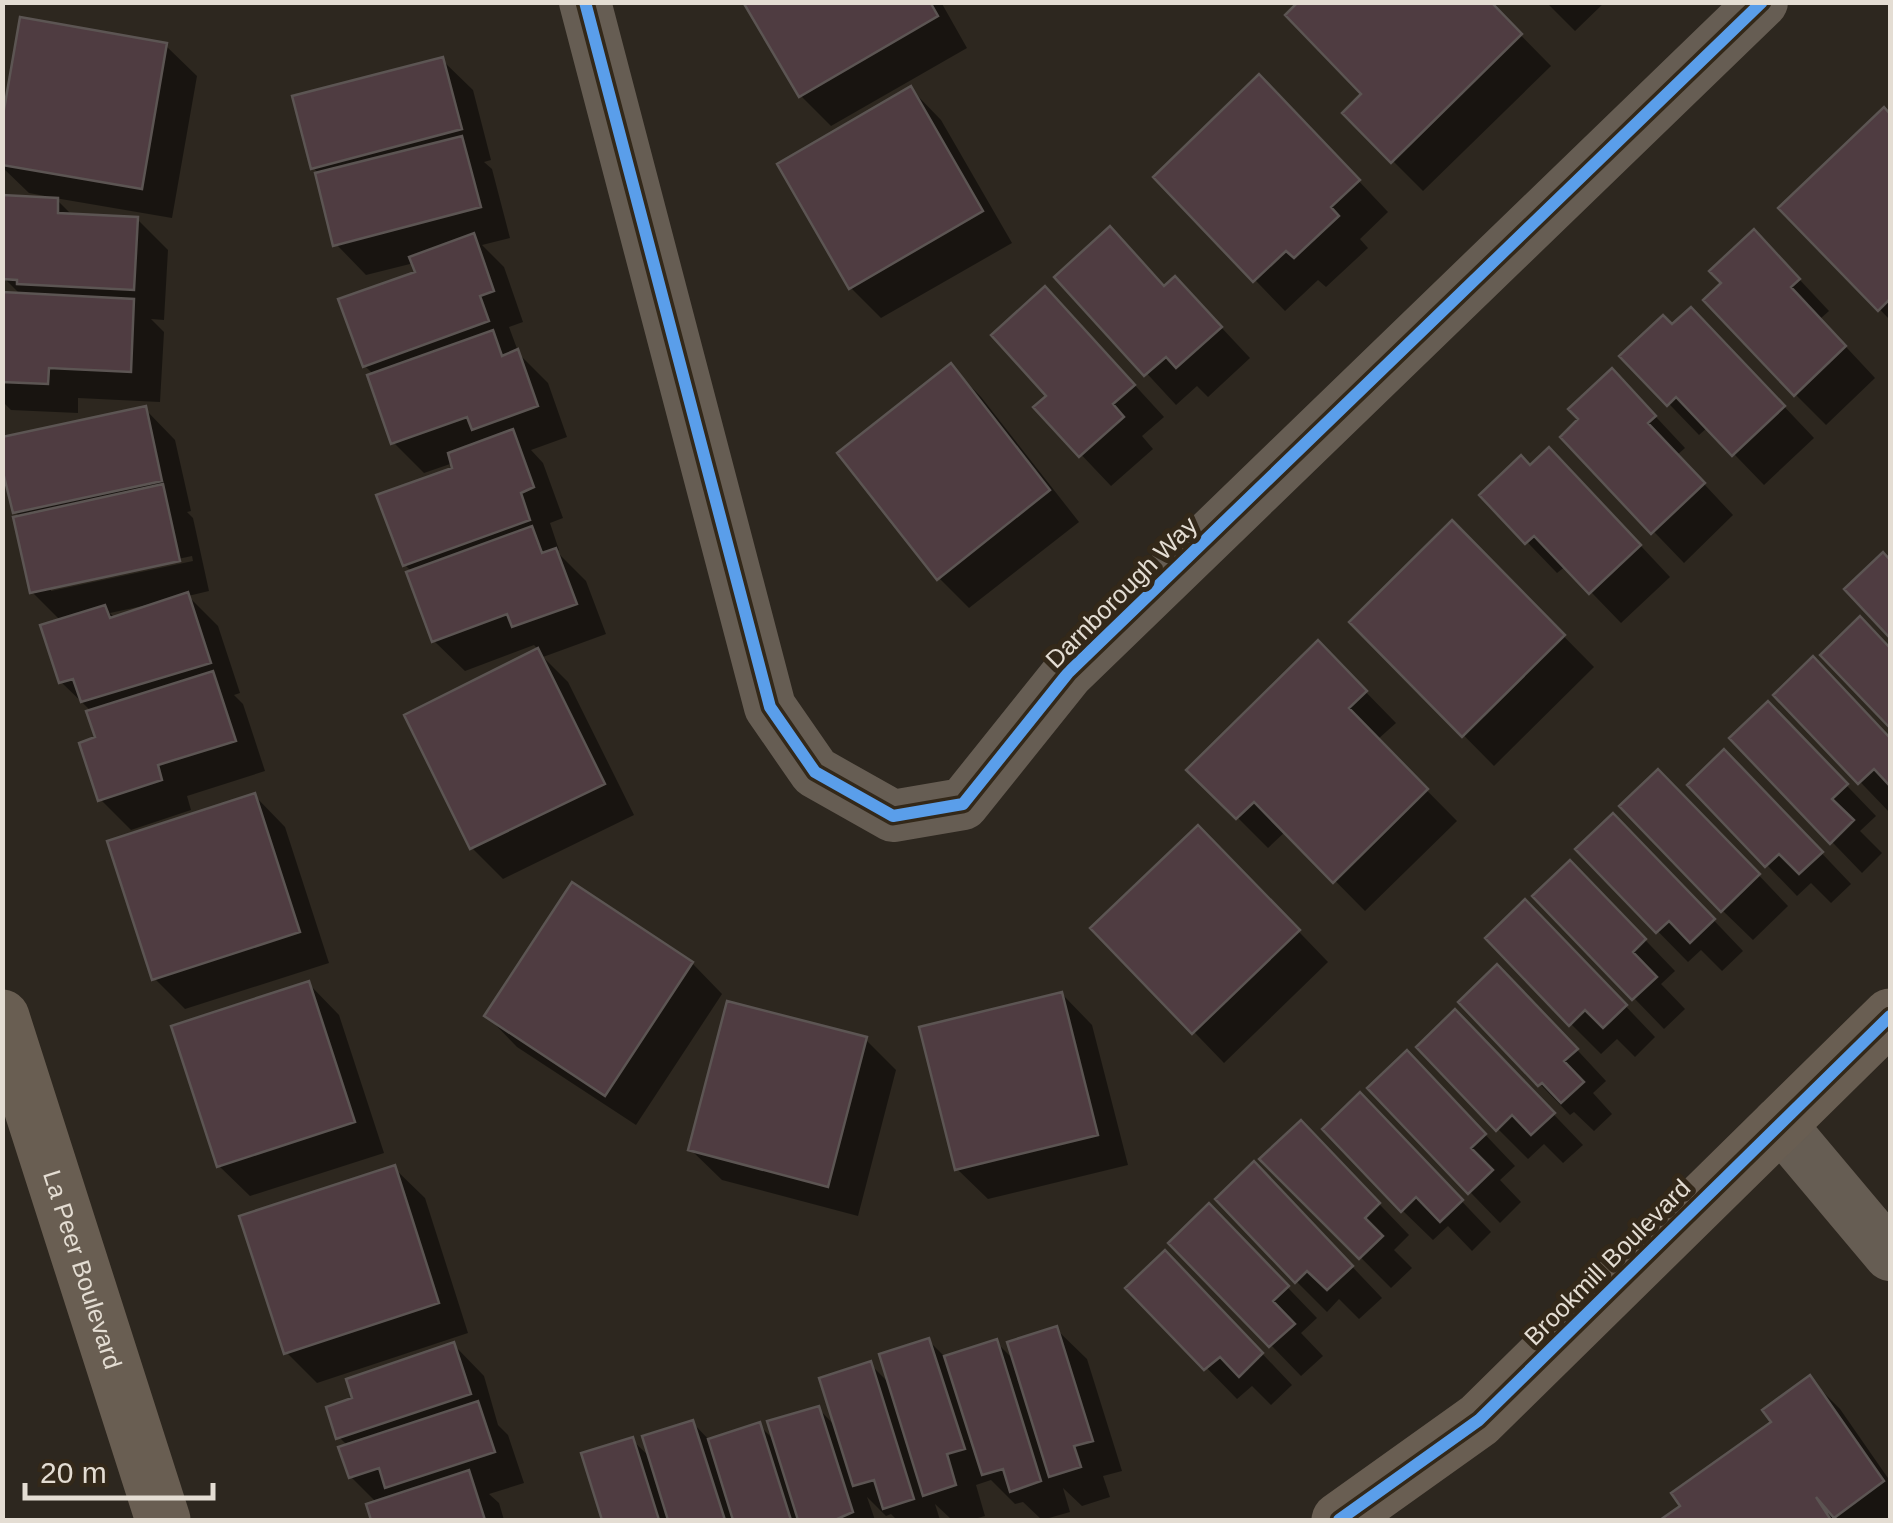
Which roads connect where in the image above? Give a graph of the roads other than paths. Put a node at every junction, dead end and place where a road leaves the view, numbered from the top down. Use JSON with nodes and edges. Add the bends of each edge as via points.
{"nodes":[{"id":1,"x":584,"y":2,"type":"edge"},
{"id":2,"x":1762,"y":2,"type":"edge"},
{"id":3,"x":2,"y":1016,"type":"edge"},
{"id":4,"x":1890,"y":1016,"type":"edge"},
{"id":5,"x":1779,"y":1123,"type":"junction"},
{"id":6,"x":1890,"y":1255,"type":"edge"},
{"id":7,"x":163,"y":1520,"type":"edge"},
{"id":8,"x":1339,"y":1520,"type":"edge"}],
"edges":[{"from":1,"to":2,"type":"street","name":"Darnborough Way","via":[[770,707],[815,772],[892,816],[963,804],[1068,673]]},
{"from":3,"to":7,"type":"street","name":"La Peer Boulevard"},
{"from":4,"to":5,"type":"street","name":"Brookmill Boulevard"},
{"from":5,"to":6,"type":"street"},
{"from":5,"to":8,"type":"street","name":"Brookmill Boulevard","via":[[1480,1420]]}]}
